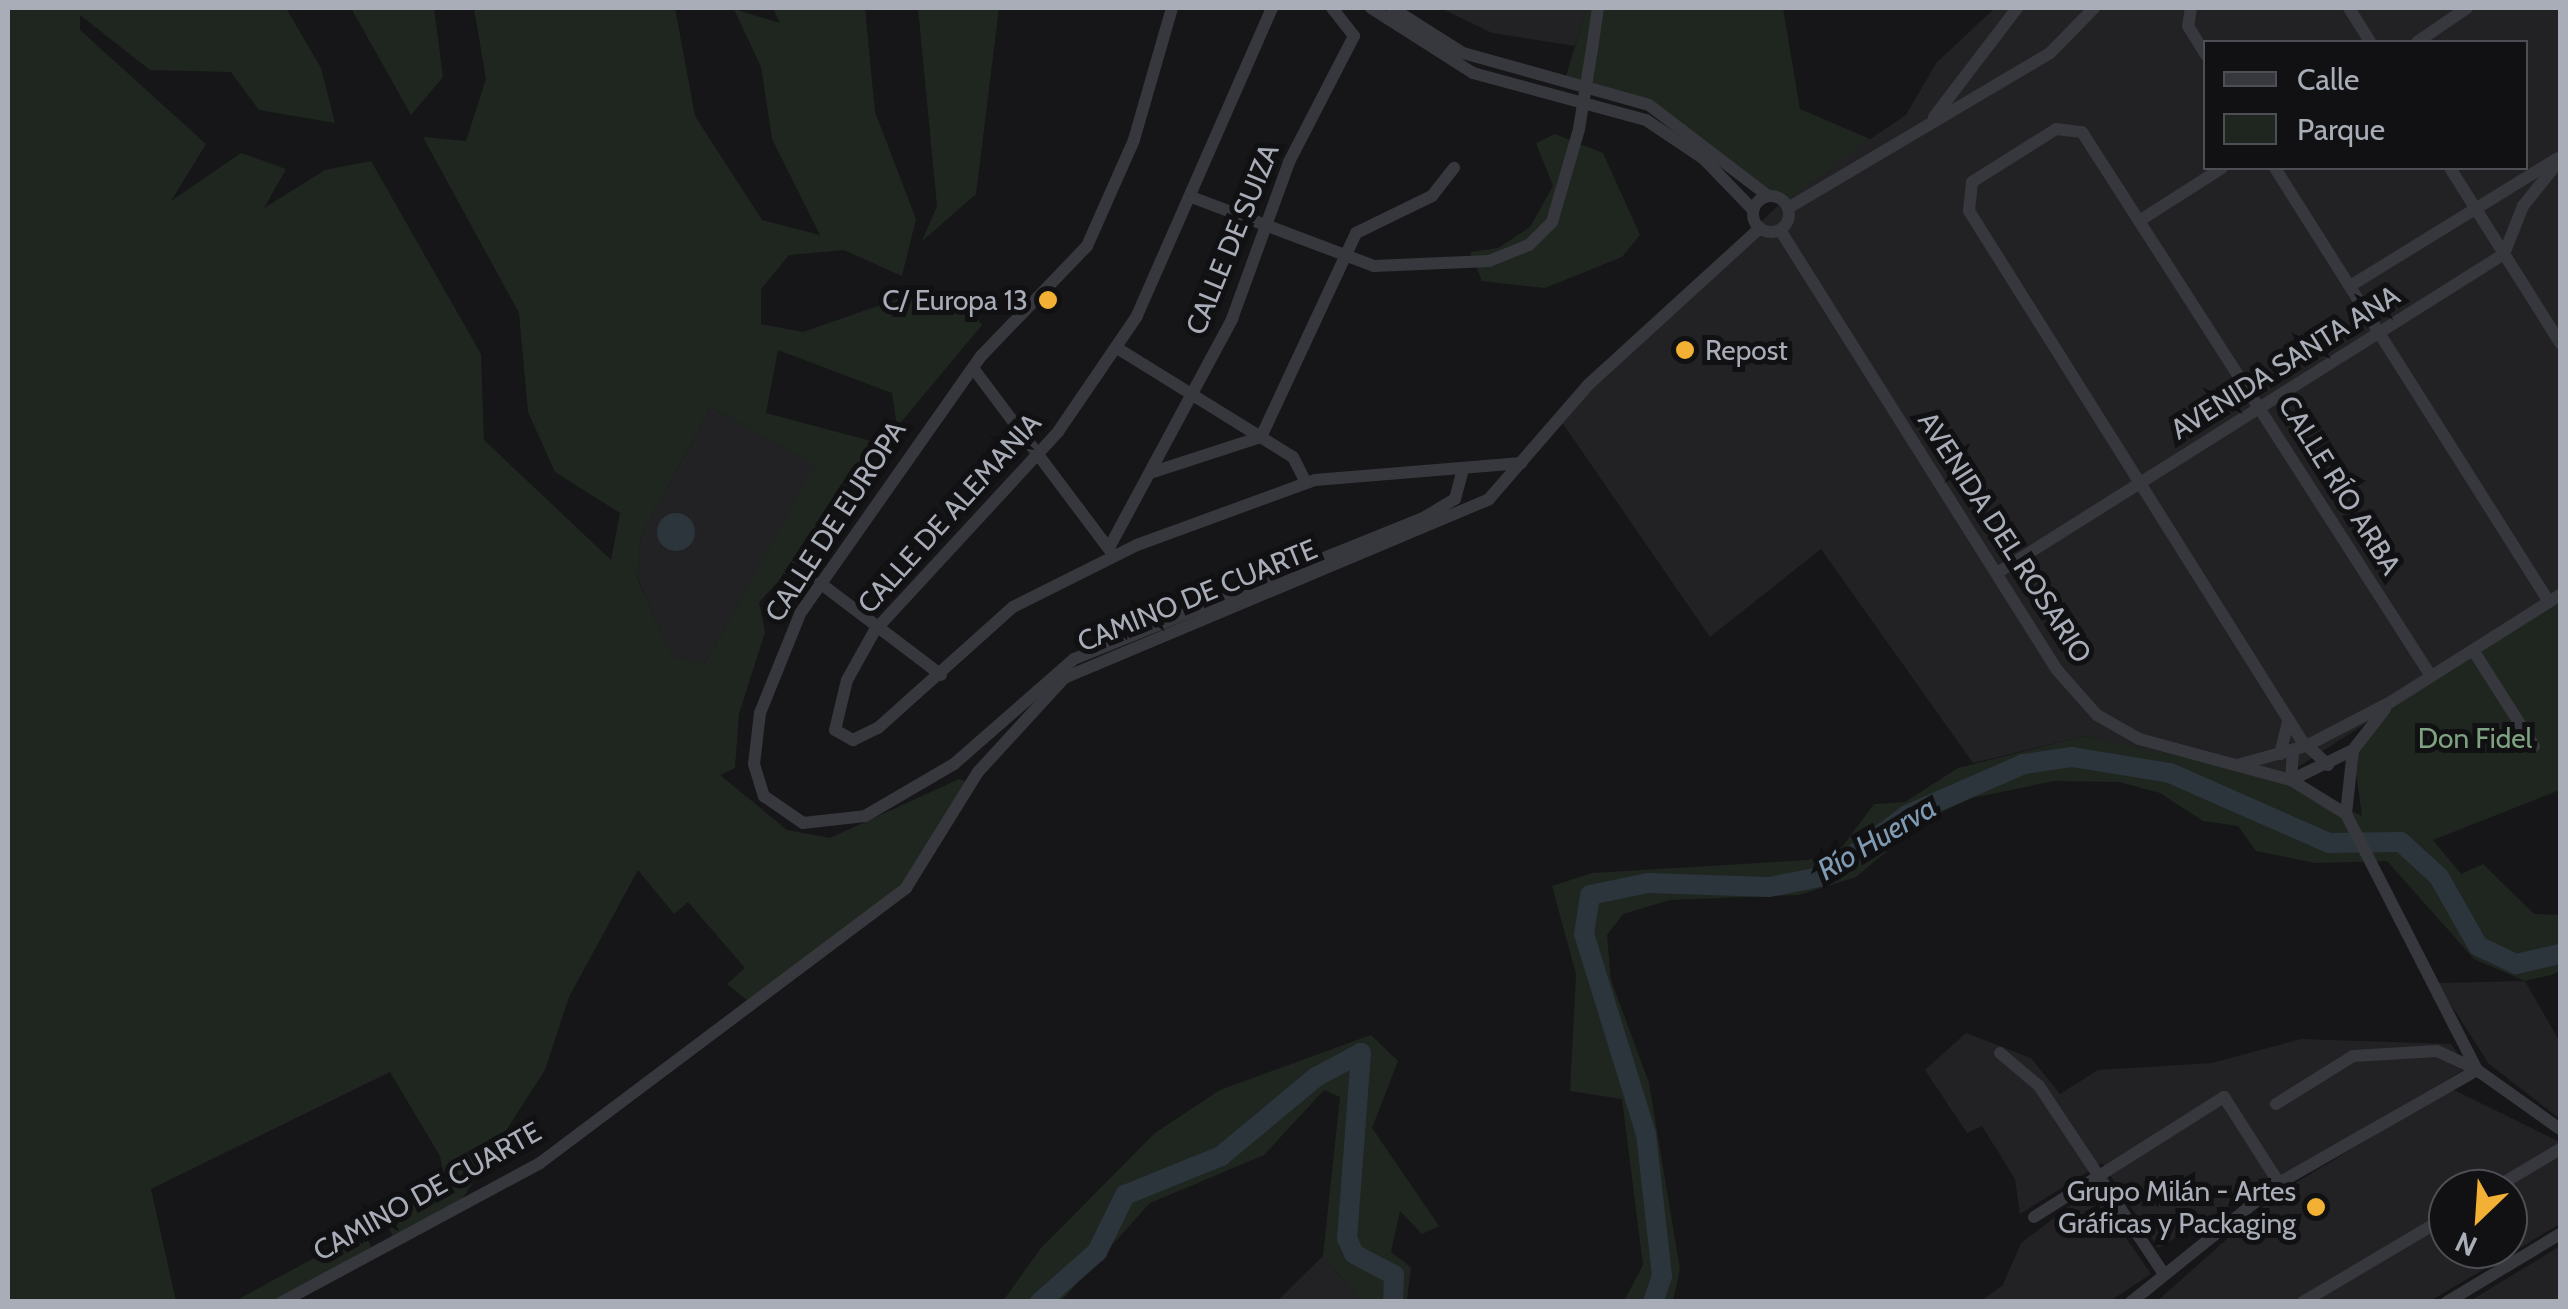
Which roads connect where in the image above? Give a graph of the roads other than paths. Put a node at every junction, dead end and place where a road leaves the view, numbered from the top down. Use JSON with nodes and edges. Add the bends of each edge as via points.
{"nodes":[{"id":1,"x":1272,"y":8,"type":"edge"},
{"id":2,"x":1332,"y":8,"type":"edge"},
{"id":3,"x":1371,"y":8,"type":"edge"},
{"id":4,"x":1392,"y":8,"type":"edge"},
{"id":5,"x":1598,"y":8,"type":"edge"},
{"id":6,"x":2017,"y":8,"type":"edge"},
{"id":7,"x":2094,"y":8,"type":"edge"},
{"id":8,"x":2349,"y":8,"type":"edge"},
{"id":9,"x":2467,"y":8,"type":"edge"},
{"id":10,"x":1172,"y":12,"type":"edge"},
{"id":11,"x":2188,"y":12,"type":"edge"},
{"id":12,"x":2369,"y":40,"type":"edge"},
{"id":13,"x":2420,"y":40,"type":"edge"},
{"id":14,"x":2203,"y":48,"type":"edge"},
{"id":15,"x":1960,"y":79,"type":"junction"},
{"id":16,"x":1974,"y":95,"type":"junction"},
{"id":17,"x":1929,"y":125,"type":"junction"},
{"id":18,"x":2560,"y":158,"type":"edge"},
{"id":19,"x":1454,"y":168,"type":"dead end"},
{"id":20,"x":2219,"y":170,"type":"edge"},
{"id":21,"x":2275,"y":170,"type":"edge"},
{"id":22,"x":2451,"y":170,"type":"edge"},
{"id":23,"x":1768,"y":196,"type":"junction"},
{"id":24,"x":1194,"y":198,"type":"junction"},
{"id":25,"x":2475,"y":207,"type":"junction"},
{"id":26,"x":1788,"y":208,"type":"junction"},
{"id":27,"x":1753,"y":210,"type":"junction"},
{"id":28,"x":2139,"y":221,"type":"junction"},
{"id":29,"x":1268,"y":226,"type":"junction"},
{"id":30,"x":1760,"y":228,"type":"junction"},
{"id":31,"x":1780,"y":230,"type":"junction"},
{"id":32,"x":2504,"y":254,"type":"junction"},
{"id":33,"x":1346,"y":258,"type":"junction"},
{"id":34,"x":2350,"y":286,"type":"junction"},
{"id":35,"x":2380,"y":332,"type":"junction"},
{"id":36,"x":2560,"y":343,"type":"edge"},
{"id":37,"x":1117,"y":348,"type":"junction"},
{"id":38,"x":973,"y":368,"type":"junction"},
{"id":39,"x":1192,"y":394,"type":"junction"},
{"id":40,"x":2260,"y":404,"type":"junction"},
{"id":41,"x":1262,"y":438,"type":"junction"},
{"id":42,"x":1039,"y":454,"type":"junction"},
{"id":43,"x":1521,"y":463,"type":"junction"},
{"id":44,"x":1486,"y":471,"type":"junction"},
{"id":45,"x":1150,"y":473,"type":"junction"},
{"id":46,"x":1462,"y":473,"type":"junction"},
{"id":47,"x":2141,"y":481,"type":"junction"},
{"id":48,"x":1306,"y":482,"type":"junction"},
{"id":49,"x":1503,"y":485,"type":"junction"},
{"id":50,"x":1112,"y":551,"type":"junction"},
{"id":51,"x":1998,"y":573,"type":"junction"},
{"id":52,"x":820,"y":583,"type":"junction"},
{"id":53,"x":2555,"y":599,"type":"edge"},
{"id":54,"x":883,"y":626,"type":"junction"},
{"id":55,"x":2473,"y":650,"type":"junction"},
{"id":56,"x":941,"y":676,"type":"junction"},
{"id":57,"x":2431,"y":676,"type":"junction"},
{"id":58,"x":2390,"y":703,"type":"junction"},
{"id":59,"x":2289,"y":720,"type":"junction"},
{"id":60,"x":2534,"y":746,"type":"dead end"},
{"id":61,"x":2293,"y":750,"type":"junction"},
{"id":62,"x":2353,"y":750,"type":"junction"},
{"id":63,"x":2238,"y":764,"type":"junction"},
{"id":64,"x":2328,"y":765,"type":"junction"},
{"id":65,"x":2290,"y":780,"type":"junction"},
{"id":66,"x":2346,"y":814,"type":"junction"},
{"id":67,"x":2000,"y":1053,"type":"dead end"},
{"id":68,"x":2476,"y":1070,"type":"junction"},
{"id":69,"x":2276,"y":1104,"type":"dead end"},
{"id":70,"x":2560,"y":1129,"type":"edge"},
{"id":71,"x":2560,"y":1149,"type":"edge"},
{"id":72,"x":2526,"y":1169,"type":"edge"},
{"id":73,"x":2100,"y":1175,"type":"junction"},
{"id":74,"x":2279,"y":1183,"type":"junction"},
{"id":75,"x":2034,"y":1217,"type":"dead end"},
{"id":76,"x":2428,"y":1228,"type":"edge"},
{"id":77,"x":2560,"y":1234,"type":"edge"},
{"id":78,"x":2164,"y":1274,"type":"junction"},
{"id":79,"x":282,"y":1302,"type":"edge"},
{"id":80,"x":2131,"y":1302,"type":"edge"},
{"id":81,"x":2303,"y":1302,"type":"edge"},
{"id":82,"x":2447,"y":1302,"type":"edge"}],
"edges":[{"from":1,"to":24,"type":"street","name":"CALLE DE ALEMANIA"},
{"from":2,"to":29,"type":"street","name":"CALLE DE SUIZA","via":[[1354,36],[1307,123]]},
{"from":3,"to":27,"type":"street","via":[[1473,73],[1646,120],[1704,159]]},
{"from":4,"to":23,"type":"street","via":[[1463,53],[1649,105]]},
{"from":5,"to":33,"type":"street","bridge":true,"via":[[1562,202],[1521,249],[1408,269]]},
{"from":6,"to":15,"type":"street"},
{"from":7,"to":16,"type":"street","via":[[2050,54]]},
{"from":8,"to":12,"type":"street"},
{"from":9,"to":13,"type":"street"},
{"from":10,"to":38,"type":"street","name":"CALLE DE EUROPA","via":[[1134,140],[1087,246]]},
{"from":11,"to":14,"type":"street"},
{"from":15,"to":16,"type":"street"},
{"from":15,"to":17,"type":"street"},
{"from":16,"to":17,"type":"street"},
{"from":17,"to":26,"type":"street"},
{"from":18,"to":25,"type":"street","name":"AVENIDA SANTA ANA"},
{"from":18,"to":32,"type":"street","name":"AVENIDA SANTA ANA","via":[[2523,206]]},
{"from":19,"to":33,"type":"street","via":[[1432,196],[1363,226]]},
{"from":20,"to":28,"type":"street"},
{"from":21,"to":34,"type":"street"},
{"from":22,"to":25,"type":"street"},
{"from":23,"to":26,"type":"street"},
{"from":23,"to":27,"type":"street"},
{"from":24,"to":29,"type":"street"},
{"from":24,"to":37,"type":"street","name":"CALLE DE ALEMANIA"},
{"from":25,"to":32,"type":"street"},
{"from":25,"to":34,"type":"street","name":"AVENIDA SANTA ANA"},
{"from":26,"to":31,"type":"street"},
{"from":27,"to":30,"type":"street"},
{"from":28,"to":40,"type":"street","name":"CALLE RÍO ARBA"},
{"from":28,"to":47,"type":"street","name":"CALLE RÍO ARBA","via":[[2070,126],[1972,182],[1964,198]]},
{"from":29,"to":33,"type":"street"},
{"from":29,"to":39,"type":"street","name":"CALLE DE SUIZA"},
{"from":30,"to":31,"type":"street"},
{"from":30,"to":43,"type":"street","name":"CAMINO DE CUARTE","via":[[1588,384]]},
{"from":31,"to":51,"type":"street","name":"AVENIDA DEL ROSARIO"},
{"from":32,"to":35,"type":"street","name":"AVENIDA SANTA ANA"},
{"from":32,"to":36,"type":"street"},
{"from":33,"to":41,"type":"street"},
{"from":34,"to":35,"type":"street"},
{"from":35,"to":40,"type":"street","name":"AVENIDA SANTA ANA"},
{"from":35,"to":53,"type":"street"},
{"from":37,"to":39,"type":"street"},
{"from":37,"to":42,"type":"street","name":"CALLE DE ALEMANIA"},
{"from":38,"to":42,"type":"street"},
{"from":38,"to":52,"type":"street","name":"CALLE DE EUROPA"},
{"from":39,"to":41,"type":"street"},
{"from":39,"to":45,"type":"street","name":"CALLE DE SUIZA"},
{"from":40,"to":47,"type":"street","name":"AVENIDA SANTA ANA"},
{"from":40,"to":57,"type":"street","name":"CALLE RÍO ARBA"},
{"from":41,"to":45,"type":"street"},
{"from":41,"to":48,"type":"street","via":[[1298,461]]},
{"from":42,"to":50,"type":"street"},
{"from":42,"to":54,"type":"street","name":"CALLE DE ALEMANIA"},
{"from":43,"to":44,"type":"street","name":"CALLE DE ALEMANIA"},
{"from":43,"to":49,"type":"street","name":"CAMINO DE CUARTE"},
{"from":44,"to":46,"type":"street","name":"CALLE DE ALEMANIA"},
{"from":44,"to":49,"type":"street"},
{"from":45,"to":50,"type":"street","name":"CALLE DE SUIZA"},
{"from":46,"to":48,"type":"street","name":"CALLE DE ALEMANIA"},
{"from":46,"to":52,"type":"street","name":"CALLE DE EUROPA","via":[[1454,499],[1426,517],[1074,659],[938,775],[865,816],[826,826],[780,812],[754,764],[773,671]]},
{"from":47,"to":51,"type":"street","name":"AVENIDA SANTA ANA"},
{"from":47,"to":59,"type":"street"},
{"from":48,"to":50,"type":"street","name":"CALLE DE ALEMANIA"},
{"from":49,"to":79,"type":"street","name":"CAMINO DE CUARTE","via":[[1432,528],[1172,626],[1064,678],[978,772],[906,888],[540,1163]]},
{"from":50,"to":56,"type":"street","name":"CALLE DE ALEMANIA","via":[[1013,607]]},
{"from":51,"to":63,"type":"street","name":"AVENIDA DEL ROSARIO","via":[[2097,714],[2138,739]]},
{"from":52,"to":54,"type":"street"},
{"from":53,"to":55,"type":"street"},
{"from":54,"to":56,"type":"street"},
{"from":54,"to":56,"type":"street","name":"CALLE DE ALEMANIA","via":[[835,710],[843,738],[878,728]]},
{"from":55,"to":57,"type":"street"},
{"from":55,"to":60,"type":"street"},
{"from":57,"to":58,"type":"street"},
{"from":58,"to":61,"type":"street"},
{"from":58,"to":62,"type":"street"},
{"from":59,"to":61,"type":"street"},
{"from":59,"to":61,"type":"street"},
{"from":61,"to":63,"type":"street"},
{"from":61,"to":64,"type":"street"},
{"from":61,"to":65,"type":"street"},
{"from":62,"to":64,"type":"street"},
{"from":62,"to":66,"type":"street"},
{"from":63,"to":65,"type":"street","name":"AVENIDA DEL ROSARIO"},
{"from":64,"to":65,"type":"street"},
{"from":65,"to":66,"type":"street","name":"AVENIDA DEL ROSARIO"},
{"from":66,"to":68,"type":"street","name":"AVENIDA DEL ROSARIO","via":[[2374,858]]},
{"from":67,"to":73,"type":"street","via":[[2022,1064]]},
{"from":68,"to":69,"type":"street","via":[[2437,1051],[2353,1056]]},
{"from":68,"to":70,"type":"street","name":"AVENIDA DEL ROSARIO"},
{"from":68,"to":74,"type":"street"},
{"from":71,"to":72,"type":"street"},
{"from":73,"to":74,"type":"street","via":[[2224,1097]]},
{"from":73,"to":75,"type":"street"},
{"from":73,"to":78,"type":"street"},
{"from":74,"to":78,"type":"street"},
{"from":76,"to":81,"type":"street"},
{"from":77,"to":82,"type":"street"},
{"from":78,"to":80,"type":"street"}]}
